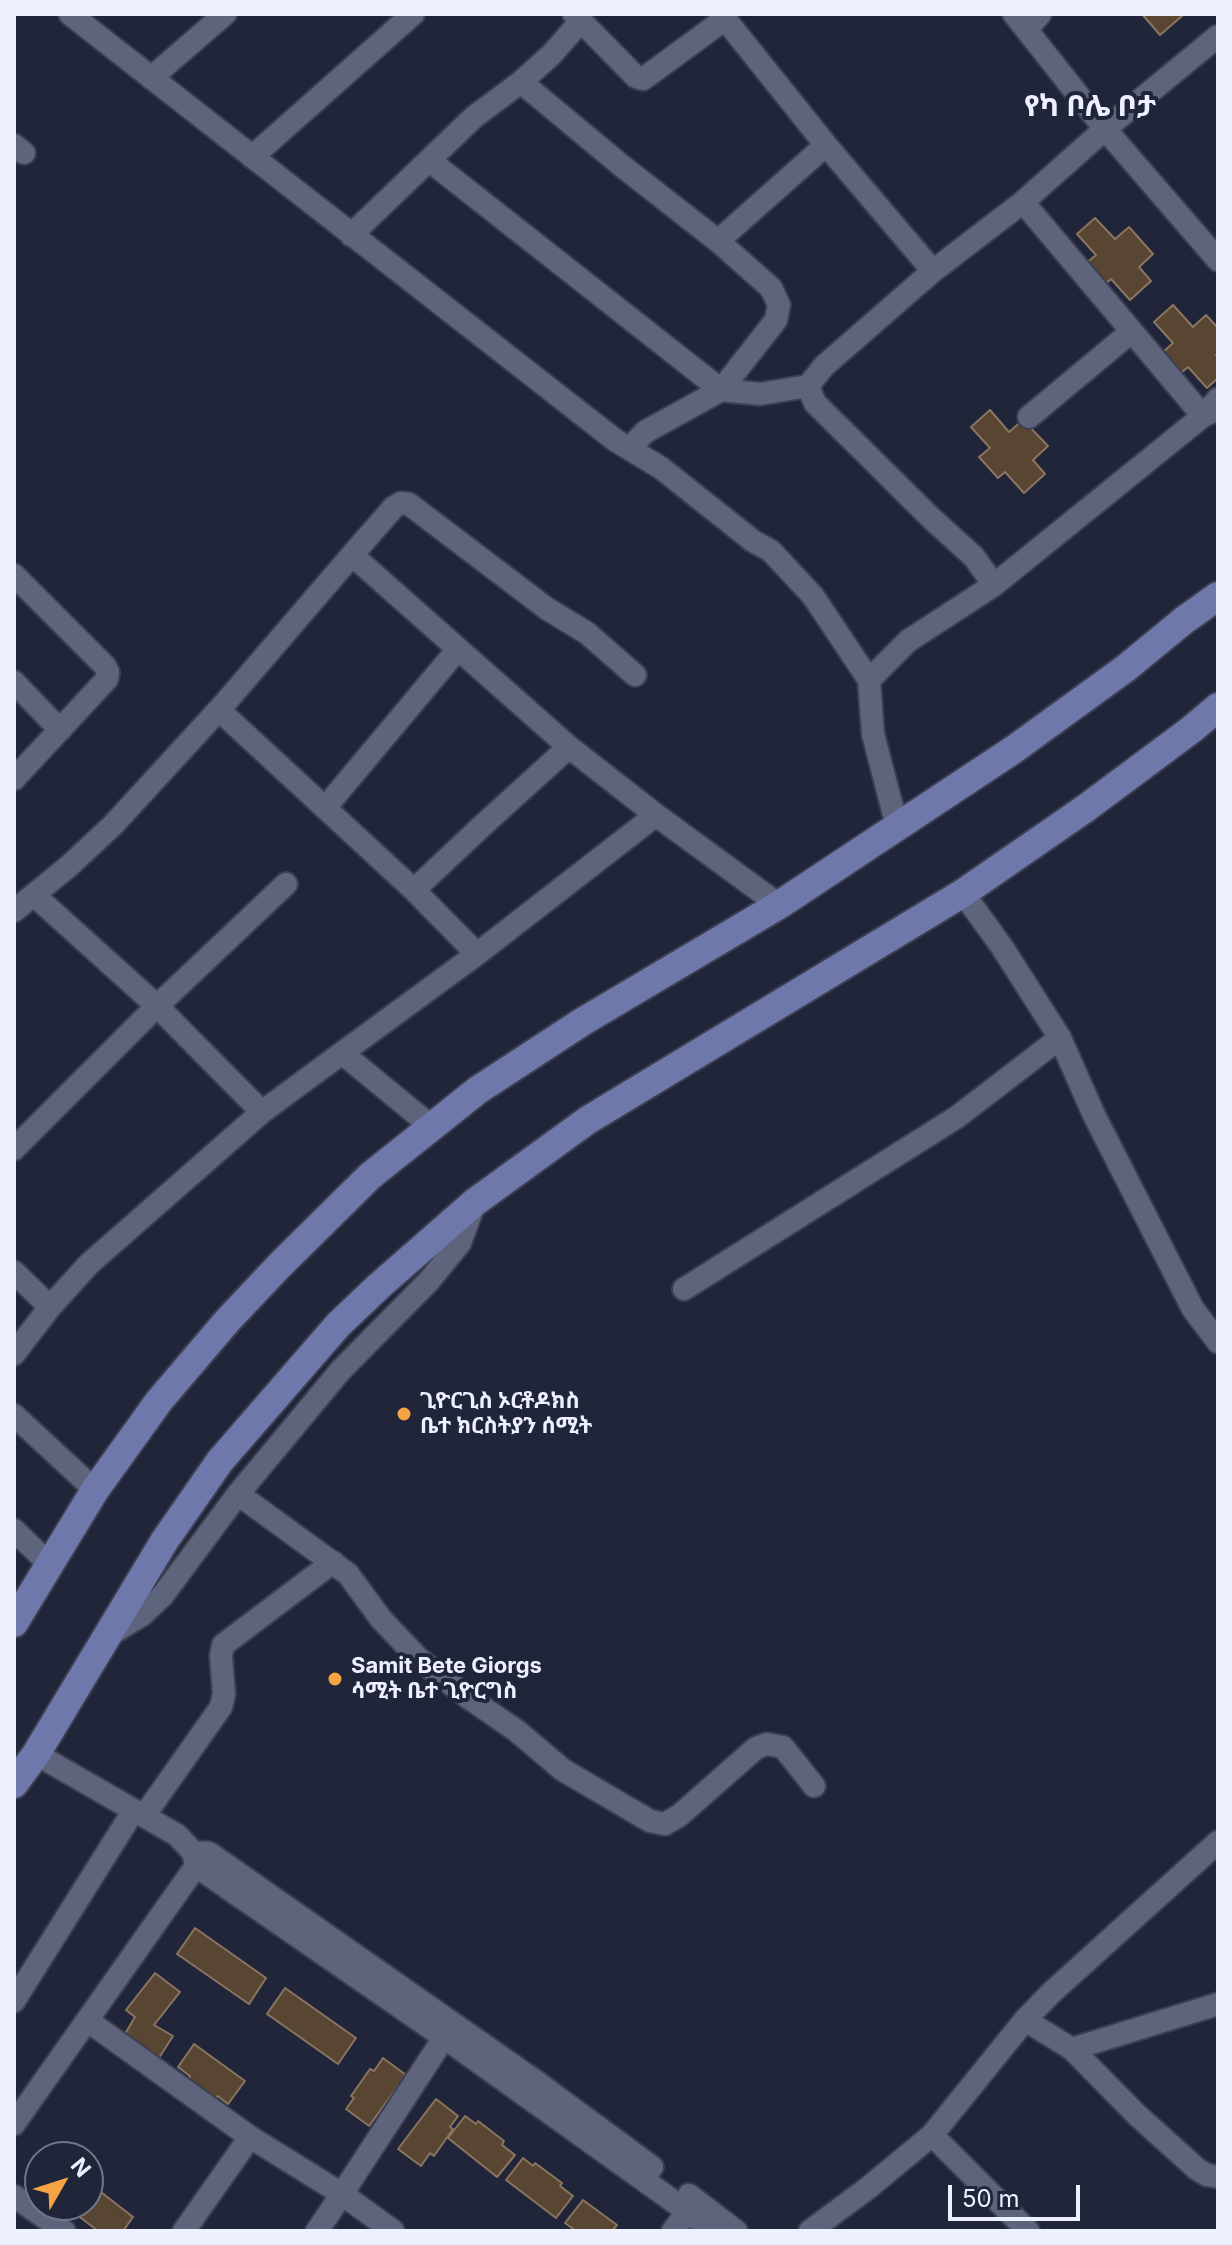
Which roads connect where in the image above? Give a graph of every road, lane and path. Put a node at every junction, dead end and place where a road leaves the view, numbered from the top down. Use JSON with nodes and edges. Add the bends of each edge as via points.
{"nodes":[{"id":1,"x":70,"y":14,"type":"edge"},
{"id":2,"x":225,"y":14,"type":"edge"},
{"id":3,"x":413,"y":14,"type":"edge"},
{"id":4,"x":723,"y":16,"type":"edge"},
{"id":5,"x":578,"y":18,"type":"edge"},
{"id":6,"x":1027,"y":19,"type":"edge"},
{"id":7,"x":1218,"y":36,"type":"edge"},
{"id":8,"x":151,"y":78,"type":"junction"},
{"id":9,"x":521,"y":82,"type":"junction"},
{"id":10,"x":1105,"y":129,"type":"junction"},
{"id":11,"x":826,"y":145,"type":"junction"},
{"id":12,"x":252,"y":157,"type":"junction"},
{"id":13,"x":430,"y":161,"type":"junction"},
{"id":14,"x":1023,"y":202,"type":"junction"},
{"id":15,"x":351,"y":235,"type":"junction"},
{"id":16,"x":718,"y":241,"type":"junction"},
{"id":17,"x":1218,"y":260,"type":"edge"},
{"id":18,"x":933,"y":271,"type":"junction"},
{"id":19,"x":1131,"y":332,"type":"junction"},
{"id":20,"x":808,"y":386,"type":"junction"},
{"id":21,"x":721,"y":390,"type":"junction"},
{"id":22,"x":1213,"y":408,"type":"edge"},
{"id":23,"x":1029,"y":417,"type":"dead end"},
{"id":24,"x":630,"y":448,"type":"junction"},
{"id":25,"x":352,"y":555,"type":"junction"},
{"id":26,"x":14,"y":575,"type":"edge"},
{"id":27,"x":994,"y":585,"type":"junction"},
{"id":28,"x":1218,"y":596,"type":"edge"},
{"id":29,"x":458,"y":649,"type":"junction"},
{"id":30,"x":635,"y":675,"type":"dead end"},
{"id":31,"x":869,"y":680,"type":"junction"},
{"id":32,"x":14,"y":682,"type":"edge"},
{"id":33,"x":1218,"y":707,"type":"edge"},
{"id":34,"x":219,"y":710,"type":"junction"},
{"id":35,"x":60,"y":730,"type":"junction"},
{"id":36,"x":569,"y":747,"type":"junction"},
{"id":37,"x":14,"y":779,"type":"edge"},
{"id":38,"x":325,"y":808,"type":"junction"},
{"id":39,"x":656,"y":815,"type":"junction"},
{"id":40,"x":897,"y":826,"type":"junction"},
{"id":41,"x":286,"y":884,"type":"dead end"},
{"id":42,"x":414,"y":890,"type":"junction"},
{"id":43,"x":963,"y":893,"type":"junction"},
{"id":44,"x":34,"y":895,"type":"junction"},
{"id":45,"x":779,"y":905,"type":"junction"},
{"id":46,"x":14,"y":911,"type":"edge"},
{"id":47,"x":477,"y":954,"type":"junction"},
{"id":48,"x":157,"y":1006,"type":"junction"},
{"id":49,"x":1060,"y":1038,"type":"junction"},
{"id":50,"x":342,"y":1053,"type":"junction"},
{"id":51,"x":262,"y":1112,"type":"junction"},
{"id":52,"x":432,"y":1127,"type":"junction"},
{"id":53,"x":14,"y":1149,"type":"edge"},
{"id":54,"x":475,"y":1202,"type":"junction"},
{"id":55,"x":14,"y":1272,"type":"edge"},
{"id":56,"x":684,"y":1289,"type":"dead end"},
{"id":57,"x":50,"y":1307,"type":"junction"},
{"id":58,"x":1218,"y":1342,"type":"edge"},
{"id":59,"x":14,"y":1354,"type":"edge"},
{"id":60,"x":14,"y":1415,"type":"edge"},
{"id":61,"x":95,"y":1490,"type":"junction"},
{"id":62,"x":238,"y":1494,"type":"junction"},
{"id":63,"x":14,"y":1530,"type":"edge"},
{"id":64,"x":333,"y":1562,"type":"junction"},
{"id":65,"x":50,"y":1565,"type":"junction"},
{"id":66,"x":14,"y":1623,"type":"edge"},
{"id":67,"x":107,"y":1636,"type":"junction"},
{"id":68,"x":36,"y":1754,"type":"junction"},
{"id":69,"x":14,"y":1784,"type":"edge"},
{"id":70,"x":814,"y":1786,"type":"dead end"},
{"id":71,"x":139,"y":1813,"type":"junction"},
{"id":72,"x":1218,"y":1842,"type":"edge"},
{"id":73,"x":199,"y":1857,"type":"junction"},
{"id":74,"x":14,"y":2001,"type":"edge"},
{"id":75,"x":1218,"y":2004,"type":"edge"},
{"id":76,"x":1025,"y":2020,"type":"junction"},
{"id":77,"x":88,"y":2021,"type":"junction"},
{"id":78,"x":449,"y":2031,"type":"junction"},
{"id":79,"x":1072,"y":2049,"type":"junction"},
{"id":80,"x":14,"y":2124,"type":"edge"},
{"id":81,"x":932,"y":2135,"type":"junction"},
{"id":82,"x":250,"y":2137,"type":"junction"},
{"id":83,"x":1218,"y":2177,"type":"edge"},
{"id":84,"x":342,"y":2194,"type":"junction"},
{"id":85,"x":14,"y":2196,"type":"edge"},
{"id":86,"x":691,"y":2206,"type":"junction"},
{"id":87,"x":709,"y":2226,"type":"edge"},
{"id":88,"x":64,"y":2231,"type":"edge"},
{"id":89,"x":184,"y":2231,"type":"edge"},
{"id":90,"x":317,"y":2231,"type":"edge"},
{"id":91,"x":393,"y":2231,"type":"edge"},
{"id":92,"x":673,"y":2231,"type":"edge"},
{"id":93,"x":736,"y":2231,"type":"edge"},
{"id":94,"x":810,"y":2231,"type":"edge"},
{"id":95,"x":1028,"y":2231,"type":"edge"}],
"edges":[{"from":1,"to":8,"type":"street"},
{"from":2,"to":8,"type":"street"},
{"from":3,"to":12,"type":"street"},
{"from":4,"to":5,"type":"street","via":[[643,79]]},
{"from":4,"to":11,"type":"street"},
{"from":5,"to":9,"type":"street","via":[[551,55]]},
{"from":6,"to":10,"type":"street"},
{"from":7,"to":10,"type":"street"},
{"from":8,"to":12,"type":"street"},
{"from":9,"to":13,"type":"street","via":[[474,117]]},
{"from":9,"to":16,"type":"street"},
{"from":10,"to":14,"type":"street"},
{"from":10,"to":17,"type":"street"},
{"from":11,"to":16,"type":"street"},
{"from":11,"to":18,"type":"street"},
{"from":12,"to":15,"type":"street"},
{"from":13,"to":15,"type":"street"},
{"from":13,"to":21,"type":"street"},
{"from":14,"to":18,"type":"street"},
{"from":14,"to":19,"type":"street"},
{"from":15,"to":24,"type":"street"},
{"from":16,"to":21,"type":"street","via":[[771,288],[779,305],[776,320]]},
{"from":18,"to":20,"type":"street"},
{"from":19,"to":22,"type":"street"},
{"from":19,"to":23,"type":"street"},
{"from":20,"to":21,"type":"street","via":[[760,394]]},
{"from":20,"to":27,"type":"street","via":[[815,403],[974,557]]},
{"from":21,"to":24,"type":"street","via":[[645,432]]},
{"from":22,"to":27,"type":"street"},
{"from":24,"to":31,"type":"street","via":[[771,551],[813,596]]},
{"from":25,"to":29,"type":"street"},
{"from":25,"to":30,"type":"street","via":[[394,507],[409,504],[587,633]]},
{"from":25,"to":34,"type":"street"},
{"from":26,"to":35,"type":"street","via":[[108,672]]},
{"from":27,"to":31,"type":"street","via":[[908,641]]},
{"from":28,"to":40,"type":"main road","via":[[1026,741]]},
{"from":29,"to":36,"type":"street"},
{"from":29,"to":38,"type":"street"},
{"from":31,"to":40,"type":"street","via":[[873,734]]},
{"from":32,"to":35,"type":"street"},
{"from":33,"to":43,"type":"main road"},
{"from":34,"to":38,"type":"street"},
{"from":34,"to":44,"type":"street","via":[[113,825]]},
{"from":35,"to":37,"type":"street"},
{"from":36,"to":39,"type":"street"},
{"from":36,"to":42,"type":"street"},
{"from":38,"to":42,"type":"street"},
{"from":39,"to":45,"type":"street"},
{"from":39,"to":47,"type":"street"},
{"from":40,"to":45,"type":"main road"},
{"from":41,"to":48,"type":"street"},
{"from":42,"to":47,"type":"street"},
{"from":43,"to":49,"type":"street"},
{"from":43,"to":54,"type":"main road","via":[[588,1120]]},
{"from":44,"to":46,"type":"street"},
{"from":44,"to":48,"type":"street"},
{"from":45,"to":52,"type":"main road","via":[[582,1022]]},
{"from":47,"to":50,"type":"street"},
{"from":48,"to":51,"type":"street"},
{"from":48,"to":53,"type":"street"},
{"from":49,"to":56,"type":"street","via":[[957,1117]]},
{"from":49,"to":58,"type":"street","via":[[1193,1309]]},
{"from":50,"to":51,"type":"street"},
{"from":50,"to":52,"type":"street"},
{"from":51,"to":57,"type":"street","via":[[116,1239]]},
{"from":52,"to":61,"type":"main road","via":[[370,1176],[228,1320],[159,1401]]},
{"from":54,"to":62,"type":"street","via":[[460,1243],[444,1263],[341,1370]]},
{"from":54,"to":67,"type":"main road","via":[[338,1325],[220,1461]]},
{"from":55,"to":57,"type":"street"},
{"from":57,"to":59,"type":"street"},
{"from":60,"to":61,"type":"street"},
{"from":61,"to":65,"type":"main road"},
{"from":62,"to":64,"type":"street"},
{"from":62,"to":67,"type":"street","via":[[163,1595]]},
{"from":63,"to":65,"type":"street"},
{"from":64,"to":70,"type":"street","via":[[419,1659],[563,1770],[650,1821],[665,1824],[680,1815],[767,1744],[783,1747]]},
{"from":64,"to":71,"type":"street","via":[[223,1645],[221,1707]]},
{"from":65,"to":66,"type":"main road"},
{"from":67,"to":68,"type":"main road"},
{"from":68,"to":69,"type":"main road"},
{"from":68,"to":71,"type":"street"},
{"from":71,"to":73,"type":"street","via":[[177,1835]]},
{"from":71,"to":74,"type":"street"},
{"from":72,"to":76,"type":"street"},
{"from":73,"to":77,"type":"street"},
{"from":73,"to":78,"type":"street"},
{"from":75,"to":79,"type":"street"},
{"from":76,"to":79,"type":"street"},
{"from":76,"to":81,"type":"street"},
{"from":77,"to":80,"type":"street"},
{"from":77,"to":82,"type":"street"},
{"from":78,"to":84,"type":"street"},
{"from":78,"to":86,"type":"street"},
{"from":79,"to":83,"type":"street","via":[[1197,2169]]},
{"from":81,"to":94,"type":"street"},
{"from":81,"to":95,"type":"street"},
{"from":82,"to":84,"type":"street"},
{"from":82,"to":89,"type":"street"},
{"from":84,"to":90,"type":"street"},
{"from":84,"to":91,"type":"street"},
{"from":85,"to":88,"type":"street"},
{"from":86,"to":87,"type":"street"},
{"from":86,"to":92,"type":"street"},
{"from":87,"to":93,"type":"street"}]}
